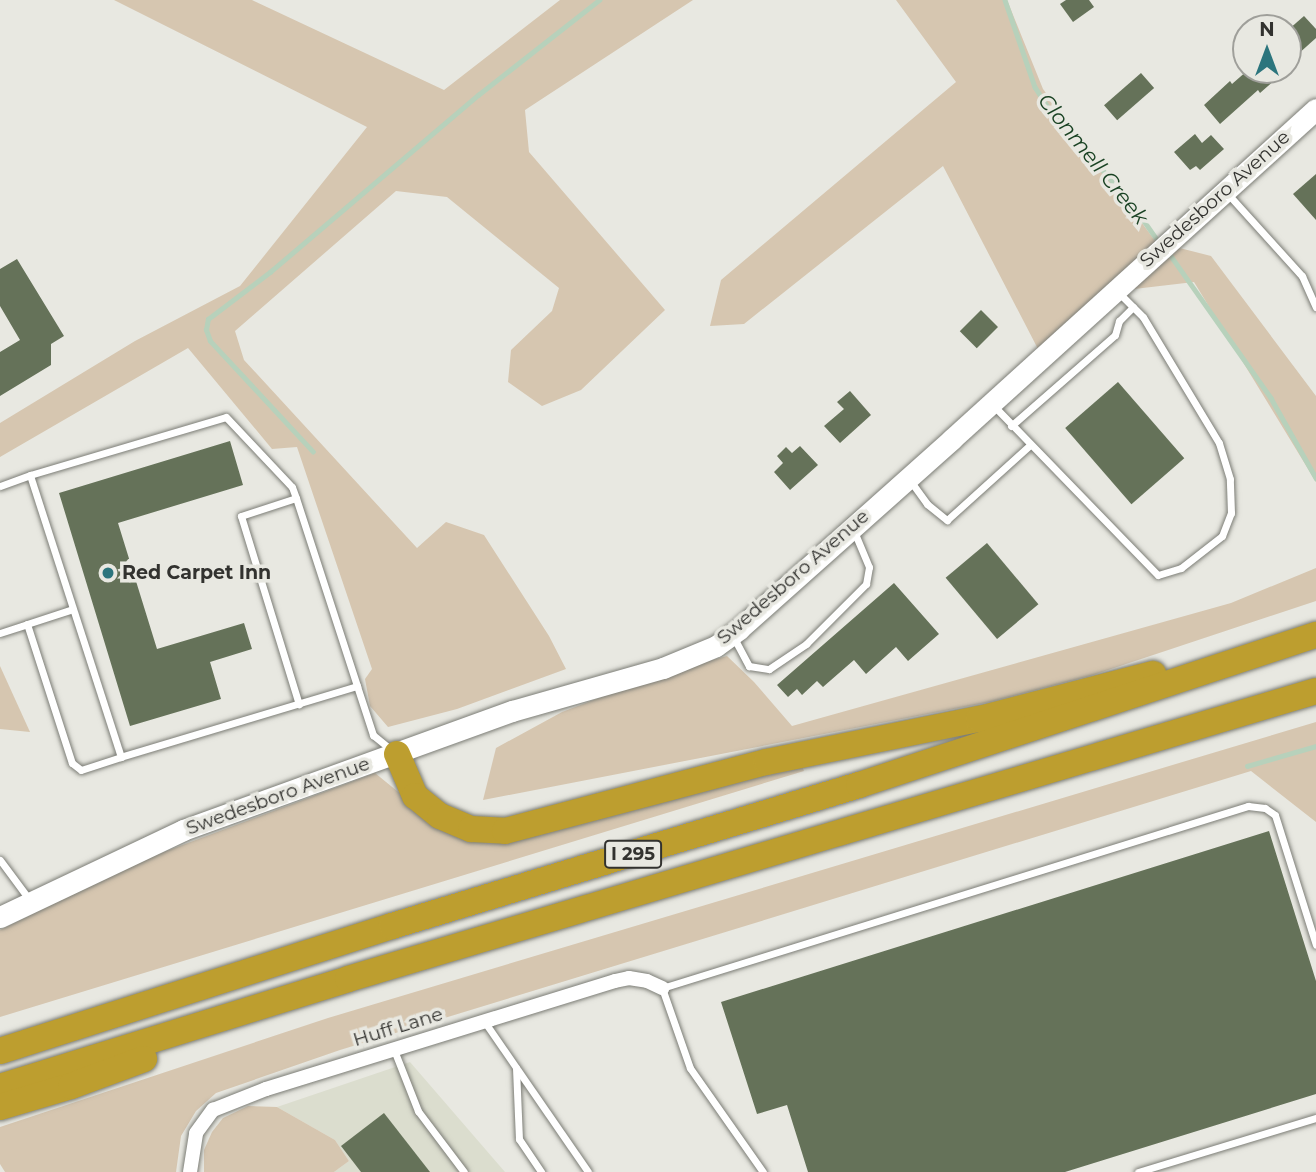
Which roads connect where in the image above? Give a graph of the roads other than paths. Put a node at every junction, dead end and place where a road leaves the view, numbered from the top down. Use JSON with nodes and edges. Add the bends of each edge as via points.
{"nodes":[{"id":1,"x":1316,"y":109,"type":"edge"},
{"id":2,"x":1224,"y":190,"type":"junction"},
{"id":3,"x":1115,"y":289,"type":"junction"},
{"id":4,"x":1133,"y":307,"type":"junction"},
{"id":5,"x":1316,"y":307,"type":"edge"},
{"id":6,"x":992,"y":403,"type":"junction"},
{"id":7,"x":1011,"y":426,"type":"junction"},
{"id":8,"x":1030,"y":445,"type":"junction"},
{"id":9,"x":30,"y":475,"type":"junction"},
{"id":10,"x":908,"y":478,"type":"junction"},
{"id":11,"x":0,"y":486,"type":"edge"},
{"id":12,"x":296,"y":498,"type":"junction"},
{"id":13,"x":852,"y":527,"type":"junction"},
{"id":14,"x":73,"y":609,"type":"junction"},
{"id":15,"x":27,"y":624,"type":"junction"},
{"id":16,"x":0,"y":633,"type":"edge"},
{"id":17,"x":732,"y":634,"type":"junction"},
{"id":18,"x":1316,"y":635,"type":"edge"},
{"id":19,"x":1265,"y":651,"type":"junction"},
{"id":20,"x":357,"y":686,"type":"junction"},
{"id":21,"x":1316,"y":691,"type":"edge"},
{"id":22,"x":299,"y":704,"type":"junction"},
{"id":23,"x":397,"y":754,"type":"junction"},
{"id":24,"x":121,"y":757,"type":"junction"},
{"id":25,"x":0,"y":860,"type":"edge"},
{"id":26,"x":31,"y":902,"type":"junction"},
{"id":27,"x":0,"y":917,"type":"edge"},
{"id":28,"x":1316,"y":945,"type":"edge"},
{"id":29,"x":415,"y":959,"type":"junction"},
{"id":30,"x":662,"y":988,"type":"junction"},
{"id":31,"x":484,"y":1021,"type":"junction"},
{"id":32,"x":393,"y":1049,"type":"junction"},
{"id":33,"x":0,"y":1051,"type":"edge"},
{"id":34,"x":516,"y":1067,"type":"junction"},
{"id":35,"x":0,"y":1087,"type":"edge"},
{"id":36,"x":0,"y":1107,"type":"edge"},
{"id":37,"x":1316,"y":1118,"type":"edge"},
{"id":38,"x":190,"y":1172,"type":"edge"},
{"id":39,"x":464,"y":1172,"type":"edge"},
{"id":40,"x":541,"y":1172,"type":"edge"},
{"id":41,"x":588,"y":1172,"type":"edge"},
{"id":42,"x":763,"y":1172,"type":"edge"},
{"id":43,"x":1138,"y":1172,"type":"edge"}],
"edges":[{"from":1,"to":2,"type":"street","name":"Swedesboro Avenue"},
{"from":2,"to":3,"type":"street","name":"Swedesboro Avenue"},
{"from":2,"to":5,"type":"lane","via":[[1302,276]]},
{"from":3,"to":4,"type":"lane"},
{"from":3,"to":6,"type":"street","name":"Swedesboro Avenue"},
{"from":4,"to":7,"type":"lane","via":[[1119,321],[1115,335]]},
{"from":4,"to":8,"type":"lane","via":[[1219,443],[1230,479],[1231,513],[1222,536],[1181,568],[1158,575]]},
{"from":6,"to":7,"type":"lane"},
{"from":6,"to":10,"type":"street","name":"Swedesboro Avenue"},
{"from":7,"to":8,"type":"lane"},
{"from":8,"to":10,"type":"lane","via":[[947,520]]},
{"from":9,"to":11,"type":"lane"},
{"from":9,"to":12,"type":"lane","via":[[226,417],[292,487]]},
{"from":9,"to":14,"type":"lane"},
{"from":10,"to":13,"type":"street","name":"Swedesboro Avenue"},
{"from":12,"to":20,"type":"lane"},
{"from":12,"to":22,"type":"lane","via":[[241,516]]},
{"from":13,"to":17,"type":"street","name":"Swedesboro Avenue"},
{"from":13,"to":17,"type":"lane","via":[[869,566],[866,584],[806,644],[769,669],[749,666]]},
{"from":14,"to":15,"type":"lane"},
{"from":14,"to":24,"type":"lane"},
{"from":15,"to":16,"type":"lane"},
{"from":15,"to":24,"type":"lane","via":[[72,763],[81,770]]},
{"from":17,"to":23,"type":"street","name":"Swedesboro Avenue","via":[[677,663],[532,704]]},
{"from":18,"to":19,"type":"highway","number":"I 295"},
{"from":19,"to":23,"type":"highway","via":[[1102,685],[979,719],[767,762],[505,831],[471,829],[440,817],[415,796]]},
{"from":19,"to":33,"type":"highway","number":"I 295","via":[[859,785]]},
{"from":20,"to":22,"type":"lane"},
{"from":20,"to":23,"type":"lane","via":[[373,735]]},
{"from":21,"to":29,"type":"highway","number":"I 295"},
{"from":22,"to":24,"type":"lane"},
{"from":23,"to":26,"type":"street","name":"Swedesboro Avenue","via":[[183,830]]},
{"from":25,"to":26,"type":"lane"},
{"from":26,"to":27,"type":"street","name":"Swedesboro Avenue"},
{"from":28,"to":30,"type":"lane","via":[[1275,815],[1248,806]]},
{"from":29,"to":35,"type":"highway","number":"I 295"},
{"from":29,"to":36,"type":"highway","via":[[72,1086]]},
{"from":30,"to":31,"type":"street","name":"Huff Lane","via":[[629,978]]},
{"from":30,"to":42,"type":"lane","via":[[690,1068]]},
{"from":31,"to":32,"type":"street","name":"Huff Lane"},
{"from":31,"to":34,"type":"lane"},
{"from":32,"to":38,"type":"street","name":"Huff Lane","via":[[214,1110],[196,1133]]},
{"from":32,"to":39,"type":"lane","via":[[418,1111]]},
{"from":34,"to":40,"type":"lane","via":[[519,1139]]},
{"from":34,"to":41,"type":"lane"},
{"from":37,"to":43,"type":"lane"}]}
